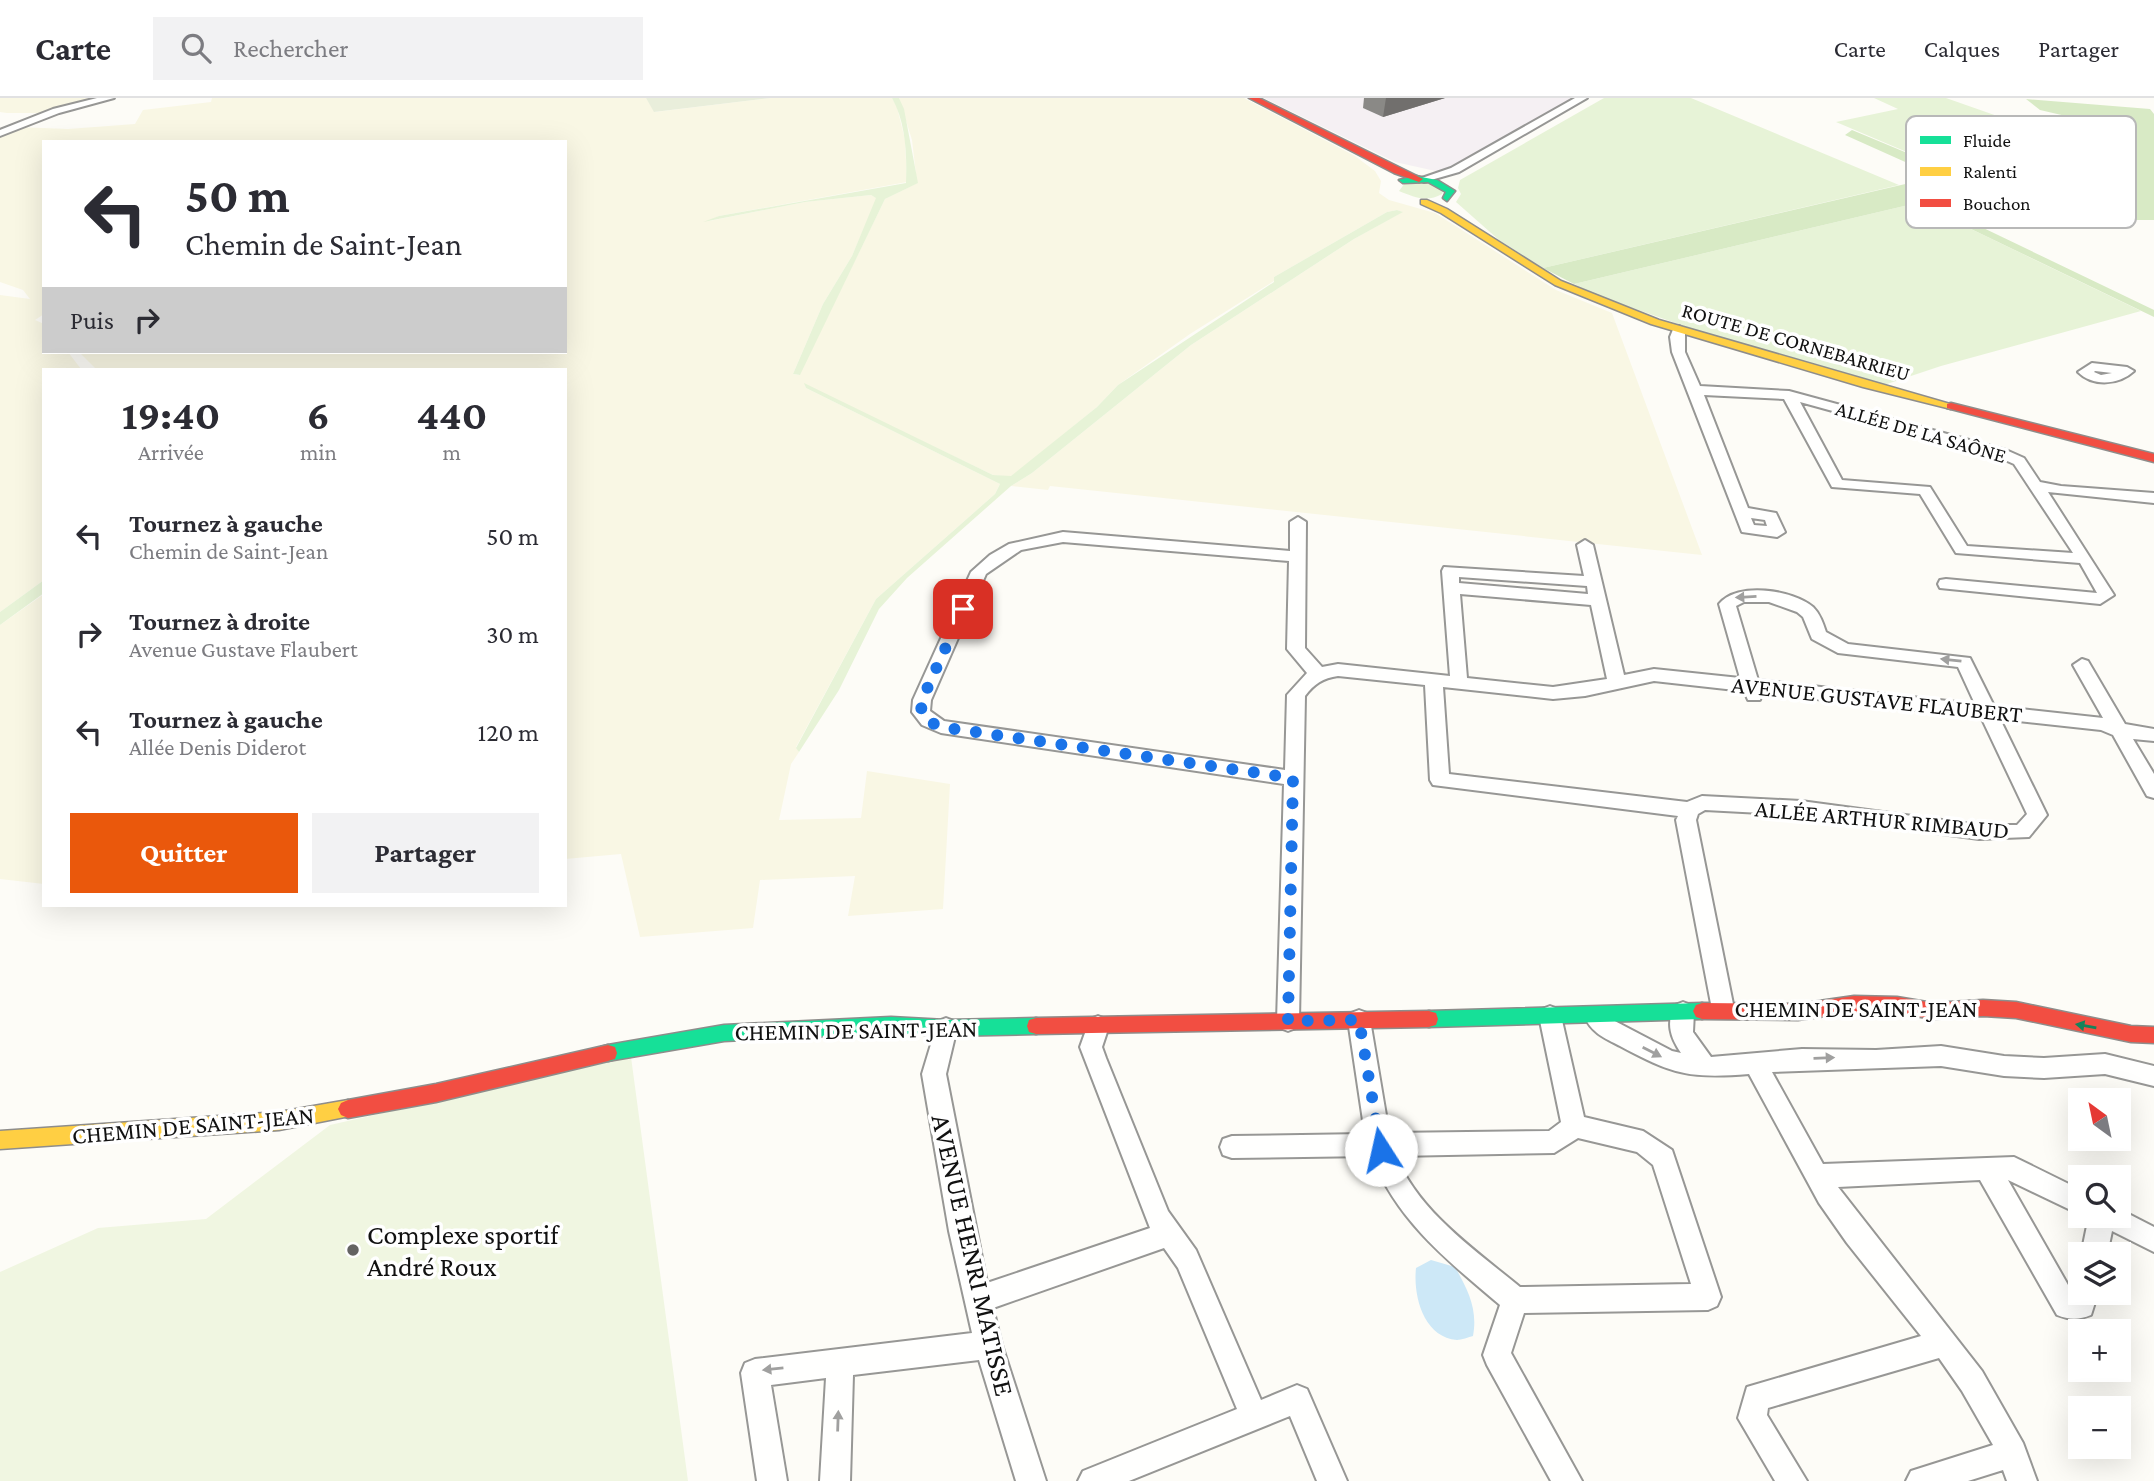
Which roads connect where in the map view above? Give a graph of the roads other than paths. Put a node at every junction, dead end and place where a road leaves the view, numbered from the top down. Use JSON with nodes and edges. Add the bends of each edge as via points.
{"nodes":[{"id":1,"x":109,"y":98,"type":"edge"},
{"id":2,"x":1253,"y":98,"type":"edge"},
{"id":3,"x":1583,"y":98,"type":"edge"},
{"id":4,"x":1594,"y":98,"type":"edge"},
{"id":5,"x":0,"y":133,"type":"edge"},
{"id":6,"x":1350,"y":147,"type":"junction"},
{"id":7,"x":1422,"y":179,"type":"junction"},
{"id":8,"x":1399,"y":193,"type":"junction"},
{"id":9,"x":1448,"y":193,"type":"junction"},
{"id":10,"x":1424,"y":202,"type":"junction"},
{"id":11,"x":1477,"y":231,"type":"junction"},
{"id":12,"x":1679,"y":338,"type":"junction"},
{"id":13,"x":1695,"y":390,"type":"junction"},
{"id":14,"x":1789,"y":395,"type":"junction"},
{"id":15,"x":2154,"y":460,"type":"edge"},
{"id":16,"x":2035,"y":485,"type":"junction"},
{"id":17,"x":2154,"y":499,"type":"edge"},
{"id":18,"x":1742,"y":512,"type":"dead end"},
{"id":19,"x":1298,"y":522,"type":"dead end"},
{"id":20,"x":1585,"y":545,"type":"dead end"},
{"id":21,"x":1298,"y":556,"type":"junction"},
{"id":22,"x":2085,"y":559,"type":"junction"},
{"id":23,"x":1594,"y":582,"type":"junction"},
{"id":24,"x":1946,"y":584,"type":"dead end"},
{"id":25,"x":1451,"y":588,"type":"junction"},
{"id":26,"x":1598,"y":600,"type":"junction"},
{"id":27,"x":2082,"y":666,"type":"dead end"},
{"id":28,"x":1317,"y":673,"type":"junction"},
{"id":29,"x":1433,"y":680,"type":"junction"},
{"id":30,"x":1626,"y":681,"type":"junction"},
{"id":31,"x":1459,"y":682,"type":"junction"},
{"id":32,"x":1752,"y":691,"type":"junction"},
{"id":33,"x":1990,"y":716,"type":"junction"},
{"id":34,"x":2119,"y":730,"type":"junction"},
{"id":35,"x":2154,"y":734,"type":"edge"},
{"id":36,"x":1293,"y":778,"type":"junction"},
{"id":37,"x":2154,"y":791,"type":"edge"},
{"id":38,"x":1690,"y":810,"type":"junction"},
{"id":39,"x":1723,"y":1009,"type":"junction"},
{"id":40,"x":1682,"y":1012,"type":"junction"},
{"id":41,"x":1550,"y":1016,"type":"junction"},
{"id":42,"x":1595,"y":1016,"type":"junction"},
{"id":43,"x":1359,"y":1020,"type":"junction"},
{"id":44,"x":1288,"y":1021,"type":"junction"},
{"id":45,"x":1098,"y":1026,"type":"junction"},
{"id":46,"x":946,"y":1028,"type":"junction"},
{"id":47,"x":2154,"y":1035,"type":"edge"},
{"id":48,"x":1702,"y":1065,"type":"junction"},
{"id":49,"x":1756,"y":1065,"type":"junction"},
{"id":50,"x":2154,"y":1076,"type":"edge"},
{"id":51,"x":1574,"y":1126,"type":"junction"},
{"id":52,"x":0,"y":1140,"type":"edge"},
{"id":53,"x":1380,"y":1145,"type":"junction"},
{"id":54,"x":1232,"y":1147,"type":"dead end"},
{"id":55,"x":1987,"y":1168,"type":"junction"},
{"id":56,"x":1818,"y":1176,"type":"junction"},
{"id":57,"x":2068,"y":1197,"type":"edge"},
{"id":58,"x":2131,"y":1228,"type":"edge"},
{"id":59,"x":1170,"y":1234,"type":"junction"},
{"id":60,"x":2154,"y":1240,"type":"edge"},
{"id":61,"x":977,"y":1300,"type":"junction"},
{"id":62,"x":1515,"y":1300,"type":"junction"},
{"id":63,"x":2082,"y":1305,"type":"edge"},
{"id":64,"x":1943,"y":1343,"type":"junction"},
{"id":65,"x":988,"y":1345,"type":"junction"},
{"id":66,"x":841,"y":1362,"type":"junction"},
{"id":67,"x":1254,"y":1417,"type":"junction"},
{"id":68,"x":2013,"y":1452,"type":"junction"},
{"id":69,"x":772,"y":1481,"type":"edge"},
{"id":70,"x":835,"y":1481,"type":"edge"},
{"id":71,"x":1031,"y":1481,"type":"edge"},
{"id":72,"x":1093,"y":1481,"type":"edge"},
{"id":73,"x":1332,"y":1481,"type":"edge"},
{"id":74,"x":1567,"y":1481,"type":"edge"},
{"id":75,"x":1792,"y":1481,"type":"edge"},
{"id":76,"x":1922,"y":1481,"type":"edge"},
{"id":77,"x":2022,"y":1481,"type":"edge"}],
"edges":[{"from":1,"to":5,"type":"street","via":[[56,111]]},
{"from":2,"to":6,"type":"main road"},
{"from":3,"to":7,"type":"street","via":[[1455,170]]},
{"from":4,"to":9,"type":"street","via":[[1456,177]]},
{"from":6,"to":7,"type":"main road"},
{"from":6,"to":8,"type":"main road","via":[[1387,173]]},
{"from":7,"to":8,"type":"main road"},
{"from":7,"to":9,"type":"main road"},
{"from":8,"to":10,"type":"main road"},
{"from":9,"to":10,"type":"main road"},
{"from":9,"to":11,"type":"main road","name":"ROUTE DE CORNEBARRIEU"},
{"from":10,"to":11,"type":"main road","name":"ROUTE DE CORNEBARRIEU"},
{"from":11,"to":12,"type":"main road","name":"ROUTE DE CORNEBARRIEU","via":[[1558,283]]},
{"from":12,"to":13,"type":"street"},
{"from":12,"to":15,"type":"main road","name":"ROUTE DE CORNEBARRIEU","via":[[1699,337]]},
{"from":13,"to":14,"type":"street","name":"ALLÉE DE LA SAÔNE"},
{"from":13,"to":18,"type":"street"},
{"from":14,"to":16,"type":"street","name":"ALLÉE DE LA SAÔNE","via":[[2001,453],[2019,461]]},
{"from":14,"to":22,"type":"street","via":[[1837,484],[1925,490],[1962,550]]},
{"from":16,"to":17,"type":"street"},
{"from":16,"to":22,"type":"street","name":"ALLÉE DE LA SAÔNE"},
{"from":19,"to":21,"type":"street"},
{"from":20,"to":23,"type":"street"},
{"from":21,"to":28,"type":"street","via":[[1297,649]]},
{"from":21,"to":36,"type":"street","via":[[1087,538],[1039,540],[1014,547],[979,572],[922,700],[921,712],[941,727]]},
{"from":22,"to":24,"type":"street","name":"ALLÉE DE LA SAÔNE","via":[[2103,586],[2106,595],[2100,599]]},
{"from":23,"to":25,"type":"street","via":[[1450,571]]},
{"from":23,"to":26,"type":"street"},
{"from":25,"to":26,"type":"street"},
{"from":25,"to":31,"type":"street"},
{"from":26,"to":30,"type":"street"},
{"from":27,"to":34,"type":"street"},
{"from":28,"to":29,"type":"street","name":"AVENUE GUSTAVE FLAUBERT","via":[[1338,670]]},
{"from":28,"to":36,"type":"street","via":[[1296,695]]},
{"from":29,"to":31,"type":"street","name":"AVENUE GUSTAVE FLAUBERT"},
{"from":29,"to":38,"type":"street","via":[[1440,780]]},
{"from":30,"to":31,"type":"street","name":"AVENUE GUSTAVE FLAUBERT","via":[[1553,693]]},
{"from":30,"to":32,"type":"street","name":"AVENUE GUSTAVE FLAUBERT"},
{"from":32,"to":33,"type":"street","name":"AVENUE GUSTAVE FLAUBERT"},
{"from":33,"to":32,"type":"street","one_way":true,"via":[[1964,662],[1844,649],[1818,635],[1810,614],[1801,607],[1745,595],[1727,604]]},
{"from":33,"to":34,"type":"street","name":"AVENUE GUSTAVE FLAUBERT","via":[[2109,734]]},
{"from":33,"to":38,"type":"street","name":"ALLÉE ARTHUR RIMBAUD","via":[[2037,815],[2022,832],[1912,825],[1801,808],[1702,803]]},
{"from":34,"to":35,"type":"street","name":"AVENUE GUSTAVE FLAUBERT"},
{"from":34,"to":37,"type":"street"},
{"from":36,"to":44,"type":"street"},
{"from":38,"to":39,"type":"street","via":[[1686,820]]},
{"from":39,"to":40,"type":"main road","name":"CHEMIN DE SAINT-JEAN"},
{"from":47,"to":39,"type":"main road","name":"CHEMIN DE SAINT-JEAN","one_way":true,"via":[[1983,1008],[1933,1011],[1854,1004],[1798,1012]]},
{"from":40,"to":42,"type":"main road","name":"CHEMIN DE SAINT-JEAN"},
{"from":40,"to":48,"type":"street","via":[[1681,1034]]},
{"from":41,"to":42,"type":"main road","name":"CHEMIN DE SAINT-JEAN"},
{"from":41,"to":43,"type":"main road","name":"CHEMIN DE SAINT-JEAN"},
{"from":41,"to":51,"type":"street"},
{"from":42,"to":48,"type":"street","name":"CHEMIN DE SAINT-JEAN","one_way":true,"via":[[1601,1026],[1670,1061]]},
{"from":43,"to":44,"type":"main road","name":"CHEMIN DE SAINT-JEAN"},
{"from":43,"to":53,"type":"street"},
{"from":44,"to":45,"type":"main road","name":"CHEMIN DE SAINT-JEAN"},
{"from":45,"to":46,"type":"main road","name":"CHEMIN DE SAINT-JEAN"},
{"from":45,"to":59,"type":"street","via":[[1091,1046],[1094,1058]]},
{"from":46,"to":52,"type":"main road","name":"CHEMIN DE SAINT-JEAN","via":[[823,1027],[724,1033],[649,1044],[449,1090],[279,1121]]},
{"from":46,"to":61,"type":"street","name":"AVENUE HENRI MATISSE","via":[[934,1074]]},
{"from":48,"to":49,"type":"street","name":"CHEMIN DE SAINT-JEAN"},
{"from":49,"to":50,"type":"street","name":"CHEMIN DE SAINT-JEAN","one_way":true,"via":[[1802,1059],[1941,1056],[2017,1067],[2105,1064]]},
{"from":49,"to":56,"type":"street"},
{"from":51,"to":53,"type":"street","via":[[1554,1142]]},
{"from":51,"to":62,"type":"street","via":[[1643,1142],[1663,1158],[1709,1297]]},
{"from":53,"to":54,"type":"street"},
{"from":53,"to":62,"type":"street","via":[[1403,1193],[1448,1243]]},
{"from":55,"to":56,"type":"street"},
{"from":55,"to":57,"type":"street","via":[[2014,1170]]},
{"from":55,"to":63,"type":"street","via":[[2066,1306]]},
{"from":56,"to":64,"type":"street","via":[[1856,1233]]},
{"from":58,"to":60,"type":"street"},
{"from":59,"to":61,"type":"street"},
{"from":59,"to":67,"type":"street","via":[[1187,1259]]},
{"from":61,"to":65,"type":"street","name":"AVENUE HENRI MATISSE"},
{"from":62,"to":74,"type":"street","via":[[1497,1355]]},
{"from":64,"to":68,"type":"street","via":[[1978,1390]]},
{"from":64,"to":75,"type":"street","via":[[1757,1397],[1752,1418]]},
{"from":65,"to":66,"type":"street"},
{"from":65,"to":71,"type":"street","name":"AVENUE HENRI MATISSE"},
{"from":66,"to":69,"type":"street","one_way":true,"via":[[755,1373]]},
{"from":70,"to":66,"type":"street","one_way":true},
{"from":67,"to":72,"type":"street"},
{"from":67,"to":73,"type":"street","via":[[1297,1399]]},
{"from":68,"to":76,"type":"street"},
{"from":68,"to":77,"type":"street"}]}
